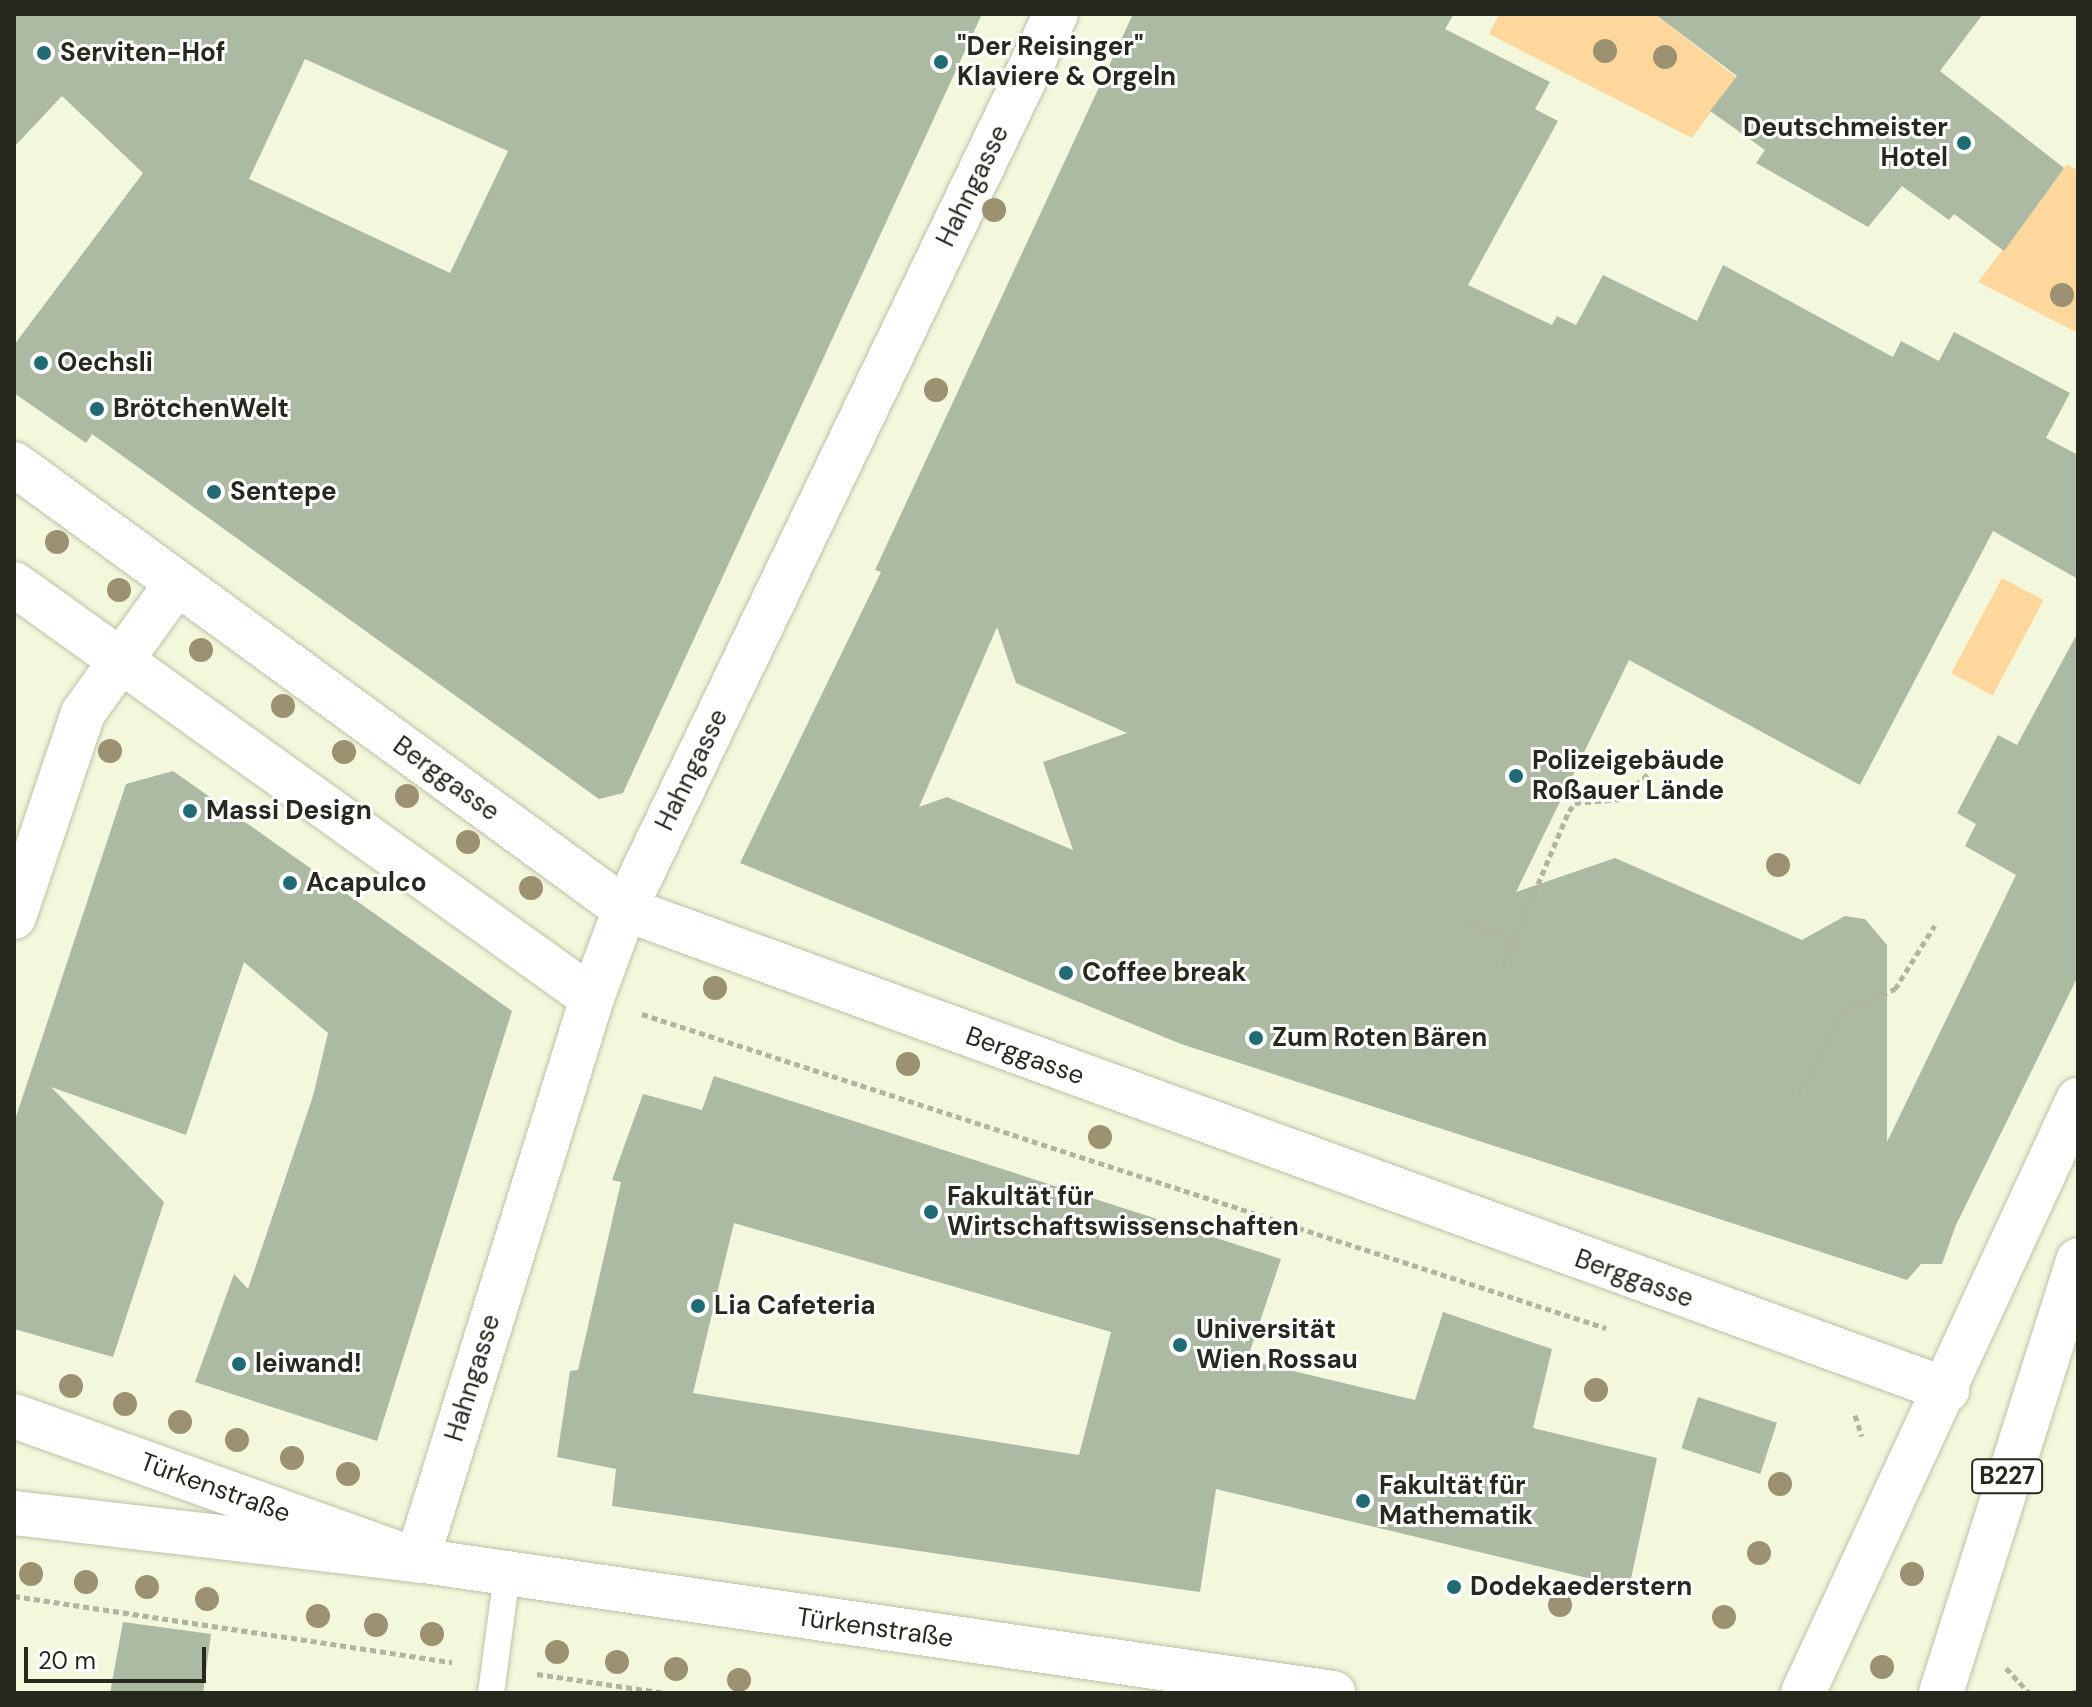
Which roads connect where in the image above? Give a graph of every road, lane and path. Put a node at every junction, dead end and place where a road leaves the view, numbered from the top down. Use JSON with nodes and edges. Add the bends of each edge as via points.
{"nodes":[{"id":1,"x":1056,"y":14,"type":"edge"},
{"id":2,"x":14,"y":464,"type":"edge"},
{"id":3,"x":14,"y":584,"type":"edge"},
{"id":4,"x":176,"y":584,"type":"junction"},
{"id":5,"x":117,"y":661,"type":"junction"},
{"id":6,"x":1649,"y":773,"type":"dead end"},
{"id":7,"x":625,"y":909,"type":"junction"},
{"id":8,"x":14,"y":917,"type":"edge"},
{"id":9,"x":1466,"y":920,"type":"dead end"},
{"id":10,"x":1935,"y":925,"type":"dead end"},
{"id":11,"x":1515,"y":941,"type":"junction"},
{"id":12,"x":1503,"y":967,"type":"dead end"},
{"id":13,"x":592,"y":998,"type":"junction"},
{"id":14,"x":1798,"y":1094,"type":"dead end"},
{"id":15,"x":2078,"y":1100,"type":"edge"},
{"id":16,"x":2078,"y":1260,"type":"edge"},
{"id":17,"x":1610,"y":1329,"type":"dead end"},
{"id":18,"x":1947,"y":1390,"type":"junction"},
{"id":19,"x":14,"y":1416,"type":"edge"},
{"id":20,"x":14,"y":1513,"type":"edge"},
{"id":21,"x":417,"y":1560,"type":"junction"},
{"id":22,"x":507,"y":1575,"type":"junction"},
{"id":23,"x":14,"y":1596,"type":"edge"},
{"id":24,"x":493,"y":1680,"type":"edge"},
{"id":25,"x":1200,"y":1684,"type":"edge"},
{"id":26,"x":2078,"y":1691,"type":"edge"},
{"id":27,"x":666,"y":1693,"type":"edge"},
{"id":28,"x":1333,"y":1693,"type":"edge"},
{"id":29,"x":1803,"y":1693,"type":"edge"},
{"id":30,"x":1941,"y":1693,"type":"edge"},
{"id":31,"x":2072,"y":1693,"type":"edge"}],
"edges":[{"from":1,"to":7,"type":"street","name":"Hahngasse"},
{"from":2,"to":4,"type":"street","name":"Berggasse"},
{"from":3,"to":5,"type":"street"},
{"from":4,"to":5,"type":"street"},
{"from":4,"to":7,"type":"street","name":"Berggasse"},
{"from":5,"to":8,"type":"street","via":[[83,713]]},
{"from":5,"to":13,"type":"street"},
{"from":6,"to":11,"type":"path","via":[[1621,799],[1575,803]]},
{"from":7,"to":13,"type":"street","name":"Hahngasse"},
{"from":7,"to":18,"type":"street","name":"Berggasse"},
{"from":9,"to":11,"type":"path"},
{"from":10,"to":14,"type":"path","via":[[1895,989],[1844,1009]]},
{"from":11,"to":12,"type":"path"},
{"from":13,"to":17,"type":"path"},
{"from":13,"to":21,"type":"street","name":"Hahngasse"},
{"from":15,"to":18,"type":"street"},
{"from":16,"to":30,"type":"street","number":"B227"},
{"from":18,"to":29,"type":"street"},
{"from":19,"to":21,"type":"street","name":"Türkenstraße"},
{"from":20,"to":21,"type":"street","name":"Türkenstraße"},
{"from":21,"to":22,"type":"street","name":"Türkenstraße"},
{"from":22,"to":24,"type":"lane"},
{"from":22,"to":25,"type":"street","name":"Türkenstraße"},
{"from":23,"to":24,"type":"path"},
{"from":24,"to":27,"type":"path"},
{"from":25,"to":28,"type":"street","name":"Türkenstraße"},
{"from":26,"to":31,"type":"path"}]}
